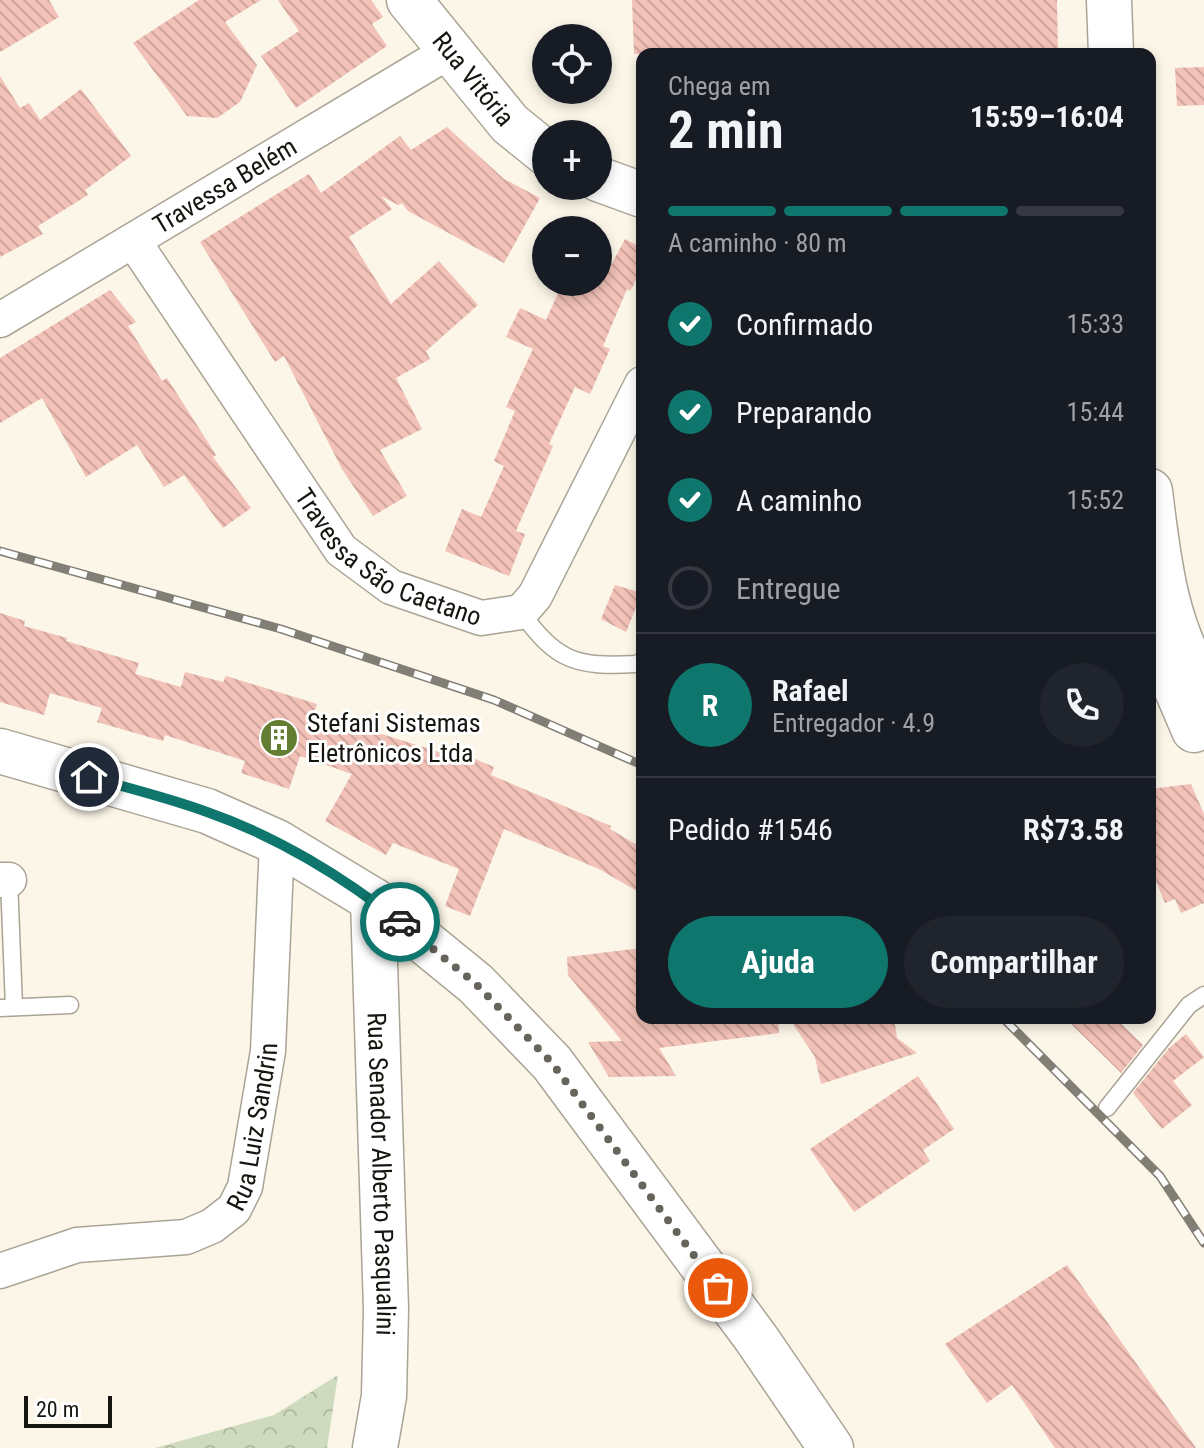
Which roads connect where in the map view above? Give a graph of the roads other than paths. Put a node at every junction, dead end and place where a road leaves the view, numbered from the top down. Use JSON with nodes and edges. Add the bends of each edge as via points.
{"nodes":[{"id":1,"x":409,"y":0,"type":"edge"},
{"id":2,"x":1109,"y":0,"type":"edge"},
{"id":3,"x":1111,"y":48,"type":"edge"},
{"id":4,"x":448,"y":52,"type":"junction"},
{"id":5,"x":532,"y":142,"type":"edge"},
{"id":6,"x":612,"y":184,"type":"edge"},
{"id":7,"x":636,"y":193,"type":"edge"},
{"id":8,"x":134,"y":242,"type":"junction"},
{"id":9,"x":0,"y":320,"type":"edge"},
{"id":10,"x":636,"y":396,"type":"edge"},
{"id":11,"x":1156,"y":539,"type":"edge"},
{"id":12,"x":521,"y":612,"type":"junction"},
{"id":13,"x":1156,"y":641,"type":"edge"},
{"id":14,"x":636,"y":662,"type":"edge"},
{"id":15,"x":1204,"y":685,"type":"edge"},
{"id":16,"x":1201,"y":730,"type":"edge"},
{"id":17,"x":0,"y":751,"type":"edge"},
{"id":18,"x":277,"y":842,"type":"junction"},
{"id":19,"x":5,"y":880,"type":"edge"},
{"id":20,"x":373,"y":900,"type":"junction"},
{"id":21,"x":1204,"y":995,"type":"edge"},
{"id":22,"x":70,"y":1005,"type":"dead end"},
{"id":23,"x":7,"y":1008,"type":"edge"},
{"id":24,"x":1107,"y":1108,"type":"dead end"},
{"id":25,"x":0,"y":1271,"type":"edge"},
{"id":26,"x":375,"y":1448,"type":"edge"},
{"id":27,"x":831,"y":1448,"type":"edge"}],
"edges":[{"from":1,"to":4,"type":"main road","name":"Rua Vitória"},
{"from":2,"to":3,"type":"main road"},
{"from":4,"to":5,"type":"main road","name":"Rua Vitória"},
{"from":4,"to":8,"type":"street","name":"Travessa Belém"},
{"from":6,"to":7,"type":"main road"},
{"from":8,"to":9,"type":"street","name":"Travessa Belém"},
{"from":8,"to":12,"type":"street","name":"Travessa São Caetano","via":[[341,550],[391,587],[481,618]]},
{"from":10,"to":12,"type":"street","name":"Travessa São Caetano","via":[[535,596]]},
{"from":11,"to":15,"type":"main road","via":[[1161,579]]},
{"from":12,"to":14,"type":"lane","via":[[555,651],[590,666]]},
{"from":13,"to":16,"type":"main road"},
{"from":17,"to":18,"type":"main road","via":[[207,811]]},
{"from":18,"to":20,"type":"main road"},
{"from":18,"to":25,"type":"street","name":"Rua Luiz Sandrin","via":[[268,1051],[245,1187],[234,1209],[186,1237],[77,1245]]},
{"from":19,"to":23,"type":"lane"},
{"from":20,"to":26,"type":"main road","name":"Rua Senador Alberto Pasqualini","via":[[386,1309],[384,1396]]},
{"from":20,"to":27,"type":"main road","via":[[476,984],[552,1063]]},
{"from":21,"to":24,"type":"lane","via":[[1189,1005]]},
{"from":22,"to":23,"type":"lane"}]}
